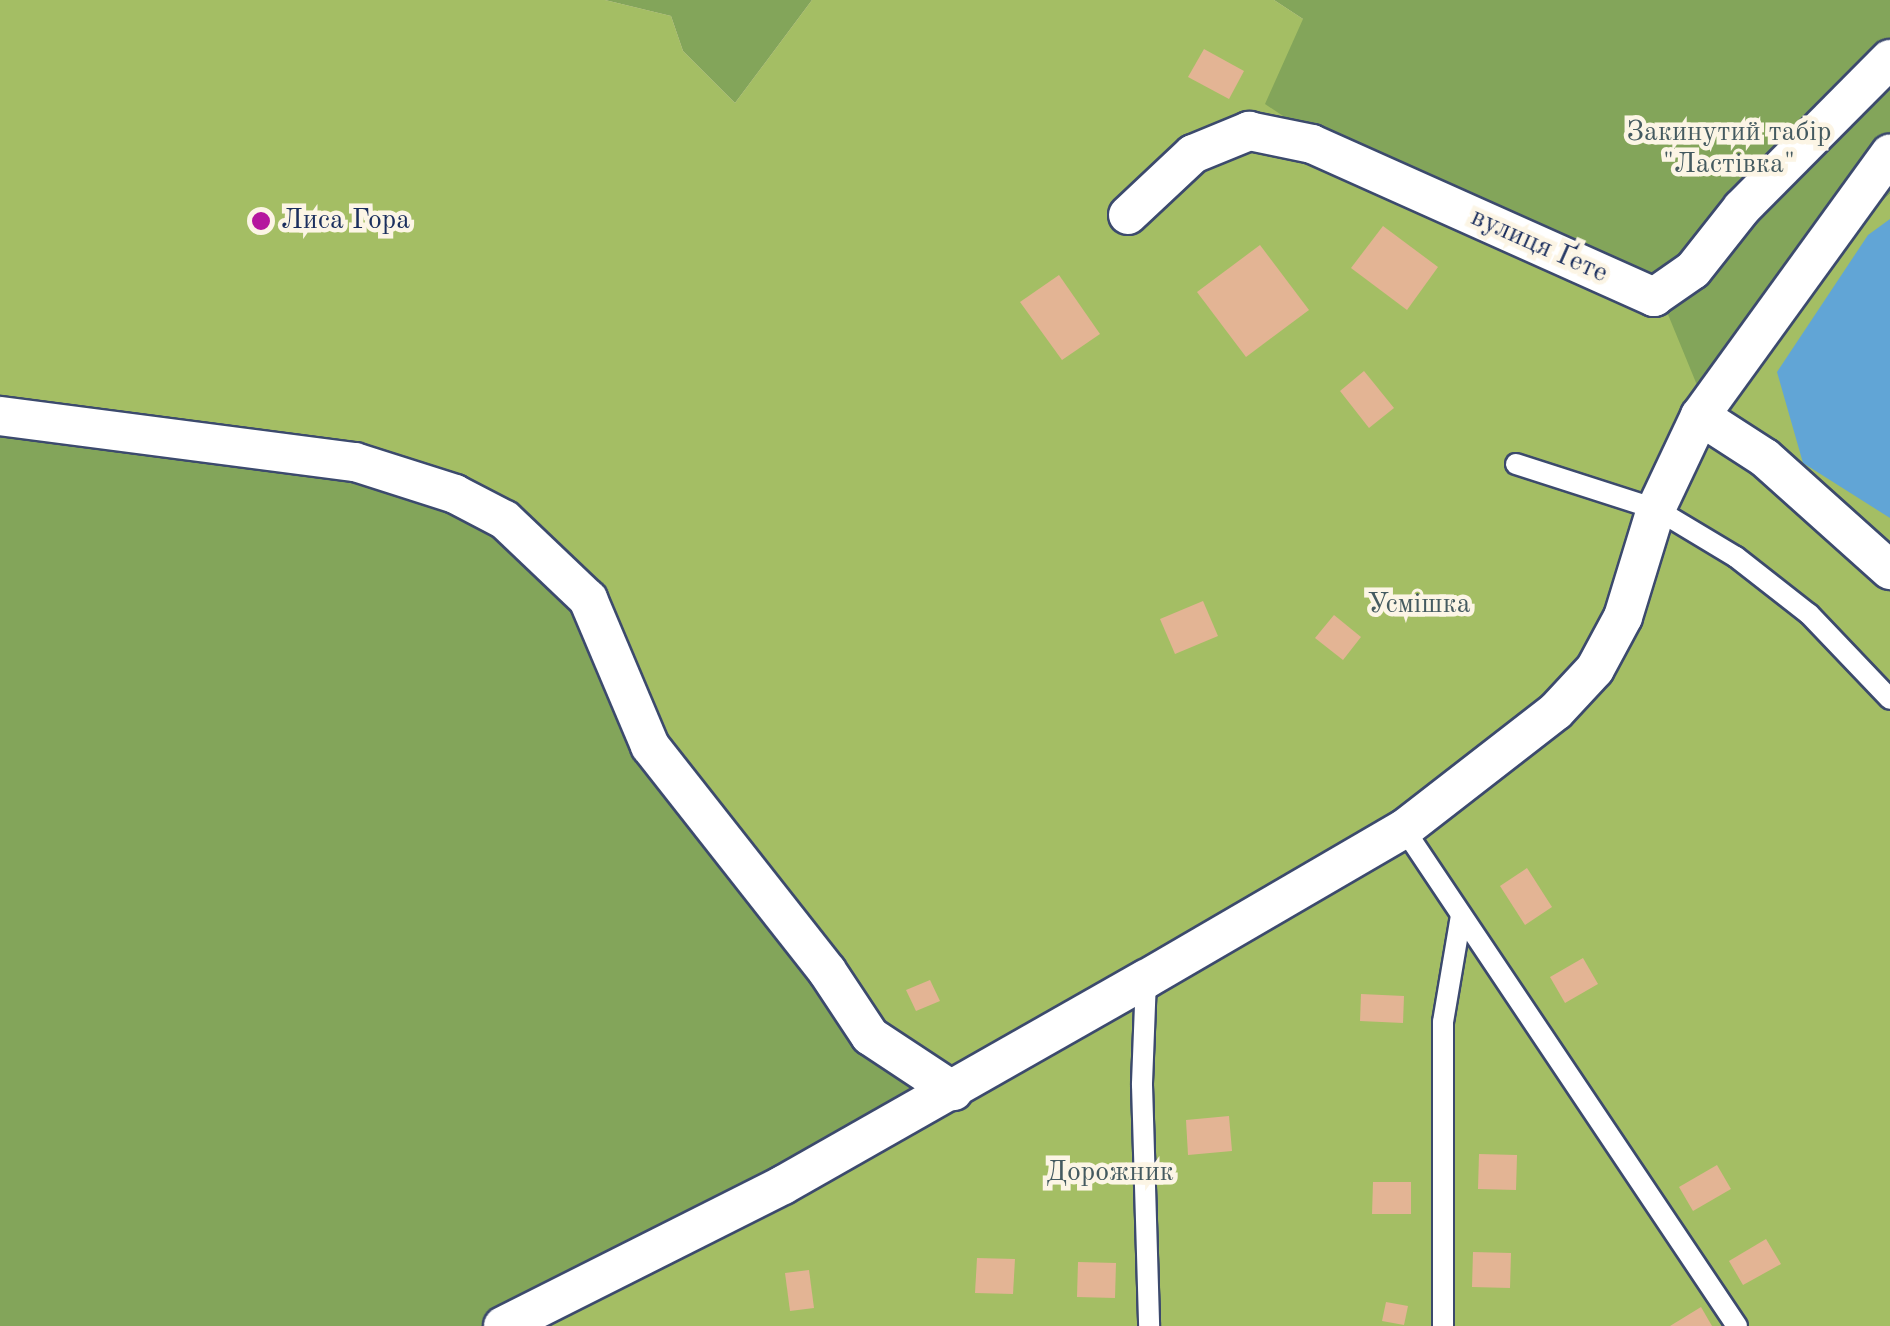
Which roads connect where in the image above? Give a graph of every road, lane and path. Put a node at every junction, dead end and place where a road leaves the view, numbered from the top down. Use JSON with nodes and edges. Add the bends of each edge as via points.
{"nodes":[{"id":1,"x":1890,"y":59,"type":"edge"},
{"id":2,"x":1890,"y":154,"type":"edge"},
{"id":3,"x":1128,"y":215,"type":"dead end"},
{"id":4,"x":0,"y":416,"type":"edge"},
{"id":5,"x":1700,"y":416,"type":"junction"},
{"id":6,"x":1516,"y":464,"type":"dead end"},
{"id":7,"x":1656,"y":509,"type":"junction"},
{"id":8,"x":1890,"y":570,"type":"edge"},
{"id":9,"x":1890,"y":700,"type":"edge"},
{"id":10,"x":1404,"y":828,"type":"junction"},
{"id":11,"x":1461,"y":916,"type":"junction"},
{"id":12,"x":1146,"y":979,"type":"junction"},
{"id":13,"x":953,"y":1092,"type":"junction"},
{"id":14,"x":503,"y":1326,"type":"edge"},
{"id":15,"x":1149,"y":1326,"type":"edge"},
{"id":16,"x":1442,"y":1326,"type":"edge"},
{"id":17,"x":1737,"y":1326,"type":"edge"}],
"edges":[{"from":1,"to":3,"type":"street","name":"вулиця Ґете","via":[[1742,208],[1693,270],[1654,297],[1312,144],[1249,132],[1193,154]]},
{"from":2,"to":5,"type":"street"},
{"from":4,"to":13,"type":"street","via":[[355,462],[455,494],[505,520],[588,599],[650,746],[870,1036]]},
{"from":5,"to":7,"type":"street"},
{"from":5,"to":8,"type":"street","via":[[1765,458]]},
{"from":6,"to":7,"type":"lane"},
{"from":7,"to":9,"type":"lane","via":[[1736,557],[1809,614]]},
{"from":7,"to":10,"type":"street","via":[[1624,616],[1595,670],[1556,711]]},
{"from":10,"to":11,"type":"lane"},
{"from":10,"to":12,"type":"street"},
{"from":11,"to":16,"type":"lane","via":[[1443,1022]]},
{"from":11,"to":17,"type":"lane"},
{"from":12,"to":13,"type":"street"},
{"from":12,"to":15,"type":"lane"},
{"from":13,"to":14,"type":"street"}]}
